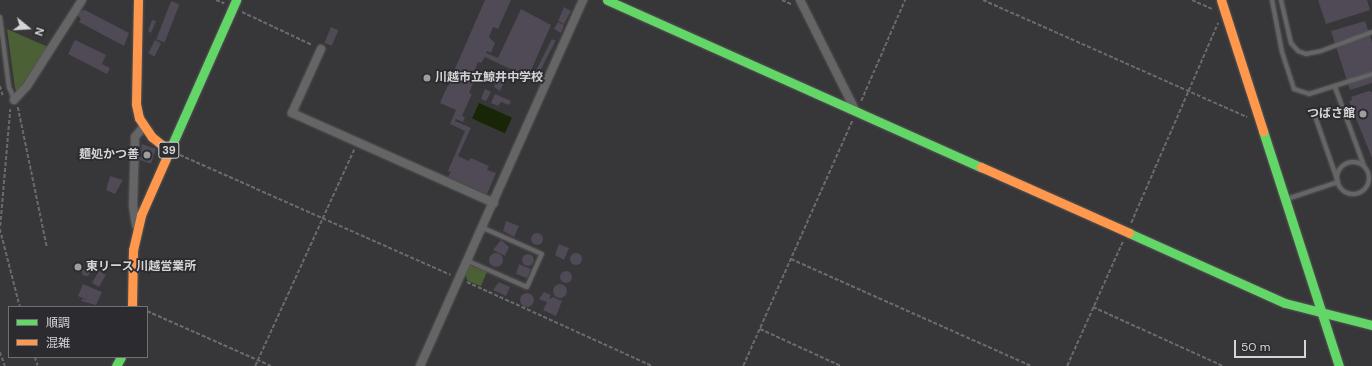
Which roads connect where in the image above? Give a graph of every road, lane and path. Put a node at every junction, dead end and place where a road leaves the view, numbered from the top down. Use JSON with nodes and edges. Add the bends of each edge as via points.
{"nodes":[{"id":1,"x":82,"y":0,"type":"edge"},
{"id":2,"x":138,"y":0,"type":"edge"},
{"id":3,"x":583,"y":0,"type":"edge"},
{"id":4,"x":606,"y":0,"type":"edge"},
{"id":5,"x":800,"y":0,"type":"edge"},
{"id":6,"x":905,"y":0,"type":"edge"},
{"id":7,"x":983,"y":0,"type":"edge"},
{"id":8,"x":1192,"y":0,"type":"edge"},
{"id":9,"x":1272,"y":0,"type":"edge"},
{"id":10,"x":1281,"y":0,"type":"edge"},
{"id":11,"x":235,"y":4,"type":"edge"},
{"id":12,"x":1222,"y":4,"type":"edge"},
{"id":13,"x":0,"y":17,"type":"edge"},
{"id":14,"x":1372,"y":32,"type":"edge"},
{"id":15,"x":321,"y":49,"type":"joint"},
{"id":16,"x":1372,"y":74,"type":"edge"},
{"id":17,"x":0,"y":86,"type":"edge"},
{"id":18,"x":1335,"y":87,"type":"junction"},
{"id":19,"x":1188,"y":92,"type":"junction"},
{"id":20,"x":3,"y":96,"type":"dead end"},
{"id":21,"x":12,"y":104,"type":"junction"},
{"id":22,"x":856,"y":112,"type":"junction"},
{"id":23,"x":1314,"y":113,"type":"dead end"},
{"id":24,"x":1260,"y":116,"type":"junction"},
{"id":25,"x":143,"y":127,"type":"junction"},
{"id":26,"x":358,"y":142,"type":"junction"},
{"id":27,"x":169,"y":151,"type":"junction"},
{"id":28,"x":1364,"y":166,"type":"junction"},
{"id":29,"x":1369,"y":180,"type":"junction"},
{"id":30,"x":1338,"y":182,"type":"junction"},
{"id":31,"x":1372,"y":184,"type":"edge"},
{"id":32,"x":1285,"y":200,"type":"junction"},
{"id":33,"x":494,"y":203,"type":"junction"},
{"id":34,"x":322,"y":218,"type":"junction"},
{"id":35,"x":0,"y":226,"type":"edge"},
{"id":36,"x":483,"y":228,"type":"junction"},
{"id":37,"x":0,"y":230,"type":"edge"},
{"id":38,"x":137,"y":230,"type":"junction"},
{"id":39,"x":1126,"y":234,"type":"junction"},
{"id":40,"x":47,"y":247,"type":"dead end"},
{"id":41,"x":791,"y":258,"type":"junction"},
{"id":42,"x":468,"y":261,"type":"junction"},
{"id":43,"x":460,"y":279,"type":"junction"},
{"id":44,"x":20,"y":306,"type":"edge"},
{"id":45,"x":132,"y":306,"type":"edge"},
{"id":46,"x":1093,"y":307,"type":"junction"},
{"id":47,"x":148,"y":311,"type":"edge"},
{"id":48,"x":1320,"y":313,"type":"junction"},
{"id":49,"x":1372,"y":325,"type":"edge"},
{"id":50,"x":760,"y":329,"type":"junction"},
{"id":51,"x":0,"y":352,"type":"edge"},
{"id":52,"x":257,"y":360,"type":"junction"},
{"id":53,"x":5,"y":366,"type":"edge"},
{"id":54,"x":255,"y":366,"type":"edge"},
{"id":55,"x":271,"y":366,"type":"edge"},
{"id":56,"x":420,"y":366,"type":"edge"},
{"id":57,"x":652,"y":366,"type":"edge"},
{"id":58,"x":743,"y":366,"type":"edge"},
{"id":59,"x":841,"y":366,"type":"edge"},
{"id":60,"x":1031,"y":366,"type":"edge"},
{"id":61,"x":1067,"y":366,"type":"edge"},
{"id":62,"x":1224,"y":366,"type":"edge"},
{"id":63,"x":1339,"y":366,"type":"edge"}],
"edges":[{"from":1,"to":21,"type":"street","via":[[27,86]]},
{"from":2,"to":25,"type":"street","via":[[136,104]]},
{"from":3,"to":33,"type":"street"},
{"from":4,"to":22,"type":"street"},
{"from":5,"to":22,"type":"street"},
{"from":6,"to":22,"type":"path"},
{"from":7,"to":19,"type":"path"},
{"from":8,"to":12,"type":"path","via":[[1215,10]]},
{"from":9,"to":18,"type":"lane","via":[[1282,52],[1294,89],[1309,94]]},
{"from":10,"to":14,"type":"lane","via":[[1290,43],[1298,51],[1306,54]]},
{"from":11,"to":15,"type":"path"},
{"from":11,"to":27,"type":"street","number":"39"},
{"from":12,"to":19,"type":"path"},
{"from":12,"to":24,"type":"street"},
{"from":13,"to":21,"type":"lane"},
{"from":15,"to":26,"type":"street","via":[[292,113]]},
{"from":16,"to":18,"type":"lane"},
{"from":17,"to":20,"type":"path"},
{"from":18,"to":28,"type":"lane"},
{"from":19,"to":24,"type":"path","via":[[1253,119]]},
{"from":19,"to":39,"type":"path"},
{"from":21,"to":35,"type":"path"},
{"from":21,"to":40,"type":"path","via":[[20,111]]},
{"from":22,"to":39,"type":"street"},
{"from":22,"to":41,"type":"path"},
{"from":23,"to":30,"type":"lane"},
{"from":24,"to":32,"type":"street"},
{"from":25,"to":27,"type":"street"},
{"from":25,"to":38,"type":"street","via":[[135,137],[133,206]]},
{"from":26,"to":33,"type":"street"},
{"from":26,"to":34,"type":"path"},
{"from":27,"to":34,"type":"path"},
{"from":27,"to":38,"type":"street","number":"39"},
{"from":28,"to":29,"type":"lane"},
{"from":28,"to":30,"type":"lane","via":[[1355,162],[1345,164],[1339,172]]},
{"from":29,"to":30,"type":"lane","via":[[1365,189],[1352,194],[1342,190]]},
{"from":29,"to":31,"type":"lane"},
{"from":30,"to":32,"type":"lane"},
{"from":32,"to":48,"type":"street"},
{"from":33,"to":36,"type":"street"},
{"from":34,"to":43,"type":"path"},
{"from":34,"to":52,"type":"path"},
{"from":36,"to":42,"type":"street"},
{"from":36,"to":42,"type":"lane","via":[[542,254],[527,287]]},
{"from":37,"to":44,"type":"path"},
{"from":38,"to":45,"type":"street","number":"39","via":[[133,250]]},
{"from":39,"to":46,"type":"path"},
{"from":39,"to":48,"type":"street","via":[[1285,303]]},
{"from":41,"to":50,"type":"path"},
{"from":41,"to":60,"type":"path"},
{"from":42,"to":43,"type":"street"},
{"from":43,"to":56,"type":"street"},
{"from":43,"to":57,"type":"path"},
{"from":46,"to":61,"type":"path"},
{"from":46,"to":62,"type":"path"},
{"from":47,"to":52,"type":"path"},
{"from":48,"to":49,"type":"street"},
{"from":48,"to":63,"type":"street"},
{"from":50,"to":58,"type":"path"},
{"from":50,"to":59,"type":"path"},
{"from":51,"to":53,"type":"path"},
{"from":52,"to":54,"type":"path"},
{"from":52,"to":55,"type":"path"}]}
